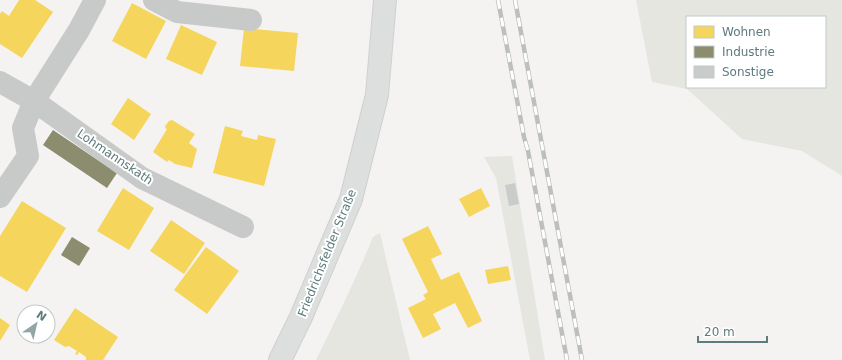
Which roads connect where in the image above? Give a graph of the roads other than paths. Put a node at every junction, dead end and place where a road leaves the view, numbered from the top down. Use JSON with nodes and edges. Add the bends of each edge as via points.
{"nodes":[{"id":1,"x":95,"y":0,"type":"edge"},
{"id":2,"x":154,"y":0,"type":"edge"},
{"id":3,"x":385,"y":0,"type":"edge"},
{"id":4,"x":252,"y":20,"type":"dead end"},
{"id":5,"x":0,"y":82,"type":"edge"},
{"id":6,"x":34,"y":101,"type":"junction"},
{"id":7,"x":0,"y":196,"type":"edge"},
{"id":8,"x":243,"y":227,"type":"dead end"},
{"id":9,"x":280,"y":360,"type":"edge"}],
"edges":[{"from":1,"to":6,"type":"street"},
{"from":2,"to":4,"type":"street","via":[[177,12]]},
{"from":3,"to":9,"type":"main road","name":"Friedrichsfelder Straße","via":[[377,95],[351,199]]},
{"from":5,"to":6,"type":"street","name":"Lohmannskath"},
{"from":6,"to":7,"type":"street","via":[[23,128],[28,156]]},
{"from":6,"to":8,"type":"street","name":"Lohmannskath","via":[[142,178]]}]}
